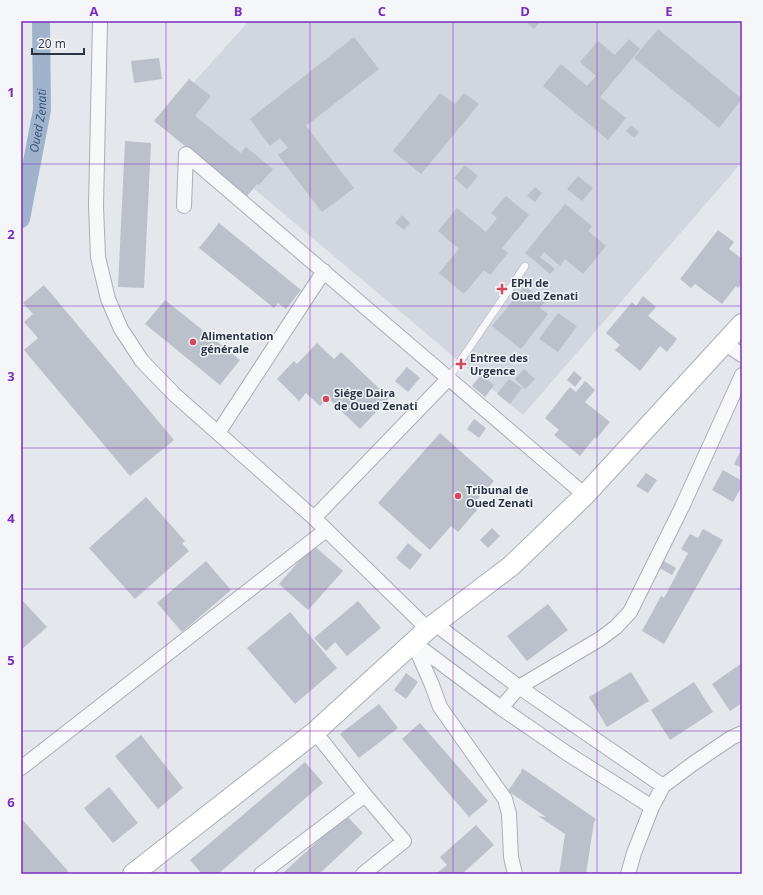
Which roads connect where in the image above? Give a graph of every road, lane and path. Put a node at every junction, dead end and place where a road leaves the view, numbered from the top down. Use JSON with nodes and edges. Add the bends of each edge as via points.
{"nodes":[{"id":1,"x":100,"y":21,"type":"edge"},
{"id":2,"x":184,"y":206,"type":"dead end"},
{"id":3,"x":524,"y":266,"type":"dead end"},
{"id":4,"x":324,"y":271,"type":"junction"},
{"id":5,"x":742,"y":324,"type":"edge"},
{"id":6,"x":724,"y":343,"type":"junction"},
{"id":7,"x":742,"y":355,"type":"edge"},
{"id":8,"x":742,"y":375,"type":"edge"},
{"id":9,"x":448,"y":379,"type":"junction"},
{"id":10,"x":218,"y":433,"type":"junction"},
{"id":11,"x":585,"y":495,"type":"junction"},
{"id":12,"x":314,"y":518,"type":"junction"},
{"id":13,"x":326,"y":530,"type":"junction"},
{"id":14,"x":432,"y":627,"type":"junction"},
{"id":15,"x":414,"y":643,"type":"junction"},
{"id":16,"x":519,"y":687,"type":"junction"},
{"id":17,"x":502,"y":708,"type":"junction"},
{"id":18,"x":315,"y":732,"type":"junction"},
{"id":19,"x":742,"y":733,"type":"edge"},
{"id":20,"x":21,"y":768,"type":"edge"},
{"id":21,"x":663,"y":786,"type":"junction"},
{"id":22,"x":365,"y":795,"type":"junction"},
{"id":23,"x":652,"y":807,"type":"junction"},
{"id":24,"x":133,"y":874,"type":"edge"},
{"id":25,"x":260,"y":874,"type":"edge"},
{"id":26,"x":363,"y":874,"type":"edge"},
{"id":27,"x":514,"y":874,"type":"edge"},
{"id":28,"x":628,"y":874,"type":"edge"}],
"edges":[{"from":1,"to":10,"type":"street","via":[[96,206],[98,257],[108,299],[121,329],[142,361]]},
{"from":2,"to":4,"type":"street","via":[[186,154]]},
{"from":3,"to":9,"type":"lane"},
{"from":4,"to":9,"type":"street"},
{"from":4,"to":10,"type":"street"},
{"from":5,"to":6,"type":"main road"},
{"from":6,"to":7,"type":"street"},
{"from":6,"to":11,"type":"main road"},
{"from":8,"to":16,"type":"street","via":[[682,508],[630,612],[616,627],[600,638]]},
{"from":9,"to":11,"type":"street"},
{"from":9,"to":12,"type":"street"},
{"from":10,"to":12,"type":"street"},
{"from":11,"to":14,"type":"main road","via":[[512,566]]},
{"from":12,"to":13,"type":"street"},
{"from":13,"to":14,"type":"street"},
{"from":13,"to":20,"type":"street"},
{"from":14,"to":15,"type":"main road"},
{"from":14,"to":16,"type":"street"},
{"from":15,"to":17,"type":"street"},
{"from":15,"to":18,"type":"main road"},
{"from":15,"to":27,"type":"street","via":[[440,707],[505,799]]},
{"from":16,"to":17,"type":"street"},
{"from":16,"to":21,"type":"street"},
{"from":17,"to":23,"type":"street","via":[[568,754]]},
{"from":18,"to":22,"type":"street"},
{"from":18,"to":24,"type":"main road"},
{"from":19,"to":21,"type":"street"},
{"from":21,"to":23,"type":"street"},
{"from":22,"to":25,"type":"street"},
{"from":22,"to":26,"type":"street","via":[[404,841]]},
{"from":23,"to":28,"type":"street"}]}
